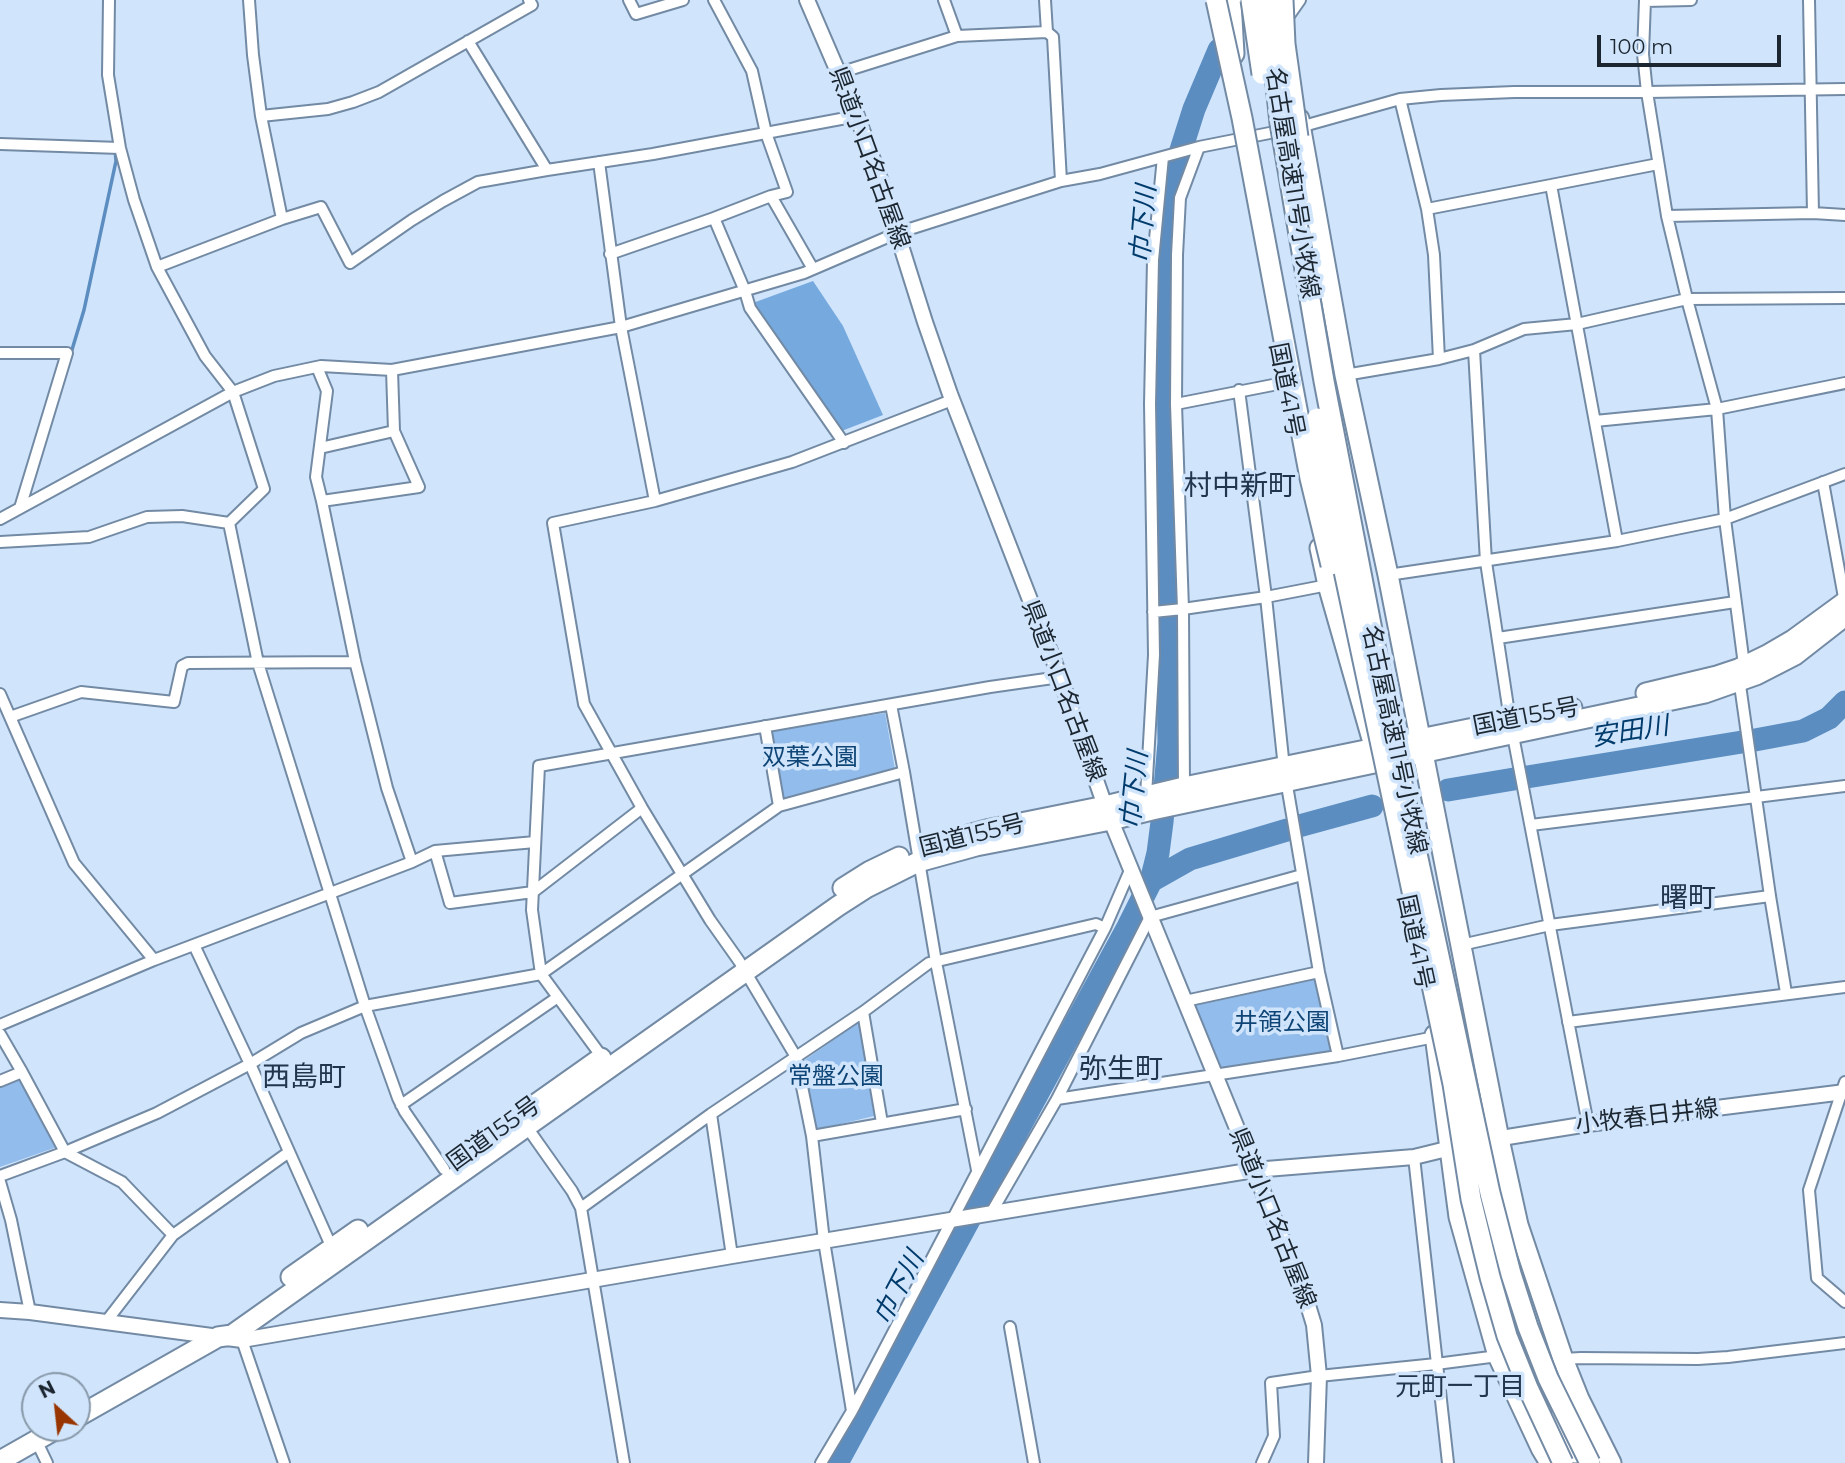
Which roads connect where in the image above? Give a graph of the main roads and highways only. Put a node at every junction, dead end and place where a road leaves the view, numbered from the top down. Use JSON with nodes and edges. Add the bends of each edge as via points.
{"nodes":[{"id":1,"x":807,"y":0,"type":"edge"},
{"id":2,"x":1216,"y":0,"type":"edge"},
{"id":3,"x":1230,"y":0,"type":"edge"},
{"id":4,"x":1251,"y":0,"type":"edge"},
{"id":5,"x":1267,"y":0,"type":"edge"},
{"id":6,"x":1285,"y":6,"type":"edge"},
{"id":7,"x":1324,"y":381,"type":"junction"},
{"id":8,"x":1845,"y":602,"type":"edge"},
{"id":9,"x":1845,"y":616,"type":"edge"},
{"id":10,"x":1363,"y":666,"type":"junction"},
{"id":11,"x":1740,"y":672,"type":"junction"},
{"id":12,"x":1421,"y":746,"type":"junction"},
{"id":13,"x":1376,"y":755,"type":"junction"},
{"id":14,"x":1108,"y":813,"type":"junction"},
{"id":15,"x":742,"y":967,"type":"junction"},
{"id":16,"x":1452,"y":1084,"type":"junction"},
{"id":17,"x":1844,"y":1089,"type":"edge"},
{"id":18,"x":523,"y":1121,"type":"junction"},
{"id":19,"x":1499,"y":1139,"type":"junction"},
{"id":20,"x":1449,"y":1148,"type":"junction"},
{"id":21,"x":1254,"y":1170,"type":"junction"},
{"id":22,"x":0,"y":1310,"type":"edge"},
{"id":23,"x":219,"y":1337,"type":"junction"},
{"id":24,"x":91,"y":1409,"type":"edge"},
{"id":25,"x":33,"y":1442,"type":"edge"},
{"id":26,"x":0,"y":1461,"type":"edge"},
{"id":27,"x":1316,"y":1463,"type":"edge"},
{"id":28,"x":1550,"y":1463,"type":"edge"},
{"id":29,"x":1563,"y":1463,"type":"edge"},
{"id":30,"x":1580,"y":1463,"type":"edge"},
{"id":31,"x":1590,"y":1463,"type":"edge"},
{"id":32,"x":1611,"y":1463,"type":"edge"}],
"edges":[{"from":1,"to":14,"type":"main road","name":"県道小口名古屋線","via":[[857,116],[952,400]]},
{"from":2,"to":10,"type":"highway","bridge":true,"via":[[1310,478],[1345,624]]},
{"from":3,"to":13,"type":"highway","name":"国道41号","via":[[1239,140],[1283,383],[1328,585]]},
{"from":4,"to":10,"type":"highway","bridge":true,"via":[[1311,382]]},
{"from":5,"to":7,"type":"highway","name":"名古屋高速11号小牧線","bridge":true,"via":[[1280,122]]},
{"from":6,"to":7,"type":"highway","bridge":true,"via":[[1285,44],[1318,273]]},
{"from":6,"to":12,"type":"highway","name":"国道41号","via":[[1300,127],[1345,375]]},
{"from":7,"to":31,"type":"highway","name":"名古屋高速11号小牧線","bridge":true,"via":[[1394,743],[1490,1194],[1528,1327]]},
{"from":8,"to":11,"type":"highway","name":"国道155号"},
{"from":9,"to":11,"type":"highway","name":"国道155号","via":[[1795,655]]},
{"from":10,"to":16,"type":"highway","name":"名古屋高速11号小牧線","bridge":true},
{"from":11,"to":12,"type":"highway","name":"国道155号","via":[[1705,694]]},
{"from":12,"to":13,"type":"highway","name":"国道155号"},
{"from":12,"to":19,"type":"highway","name":"国道41号"},
{"from":13,"to":14,"type":"highway","name":"国道155号","via":[[1177,794]]},
{"from":13,"to":20,"type":"highway","name":"国道41号","via":[[1435,1037]]},
{"from":14,"to":15,"type":"highway","name":"国道155号","via":[[986,830],[870,871],[822,901]]},
{"from":14,"to":21,"type":"main road","name":"県道小口名古屋線"},
{"from":15,"to":18,"type":"highway","name":"国道155号"},
{"from":15,"to":18,"type":"highway","name":"国道155号","via":[[602,1058]]},
{"from":16,"to":29,"type":"highway","name":"名古屋高速11号小牧線","bridge":true,"via":[[1471,1199],[1507,1336]]},
{"from":16,"to":30,"type":"highway","bridge":true,"via":[[1511,1317]]},
{"from":17,"to":19,"type":"main road","name":"小牧春日井線"},
{"from":18,"to":23,"type":"highway","name":"国道155号","via":[[232,1335]]},
{"from":18,"to":23,"type":"highway","name":"国道155号","via":[[444,1169],[332,1248],[225,1325]]},
{"from":19,"to":20,"type":"main road","name":"小牧春日井線"},
{"from":19,"to":32,"type":"highway","name":"国道41号","via":[[1518,1225],[1563,1359]]},
{"from":20,"to":21,"type":"main road","name":"小牧春日井線","via":[[1414,1157]]},
{"from":20,"to":28,"type":"highway","name":"国道41号","via":[[1459,1217],[1498,1356]]},
{"from":21,"to":23,"type":"main road","name":"小牧春日井線","via":[[242,1340]]},
{"from":21,"to":27,"type":"main road","name":"県道小口名古屋線","via":[[1314,1325],[1319,1376]]},
{"from":22,"to":23,"type":"main road","name":"小牧春日井線"},
{"from":23,"to":24,"type":"highway","name":"国道155号"},
{"from":25,"to":26,"type":"highway"}]}
